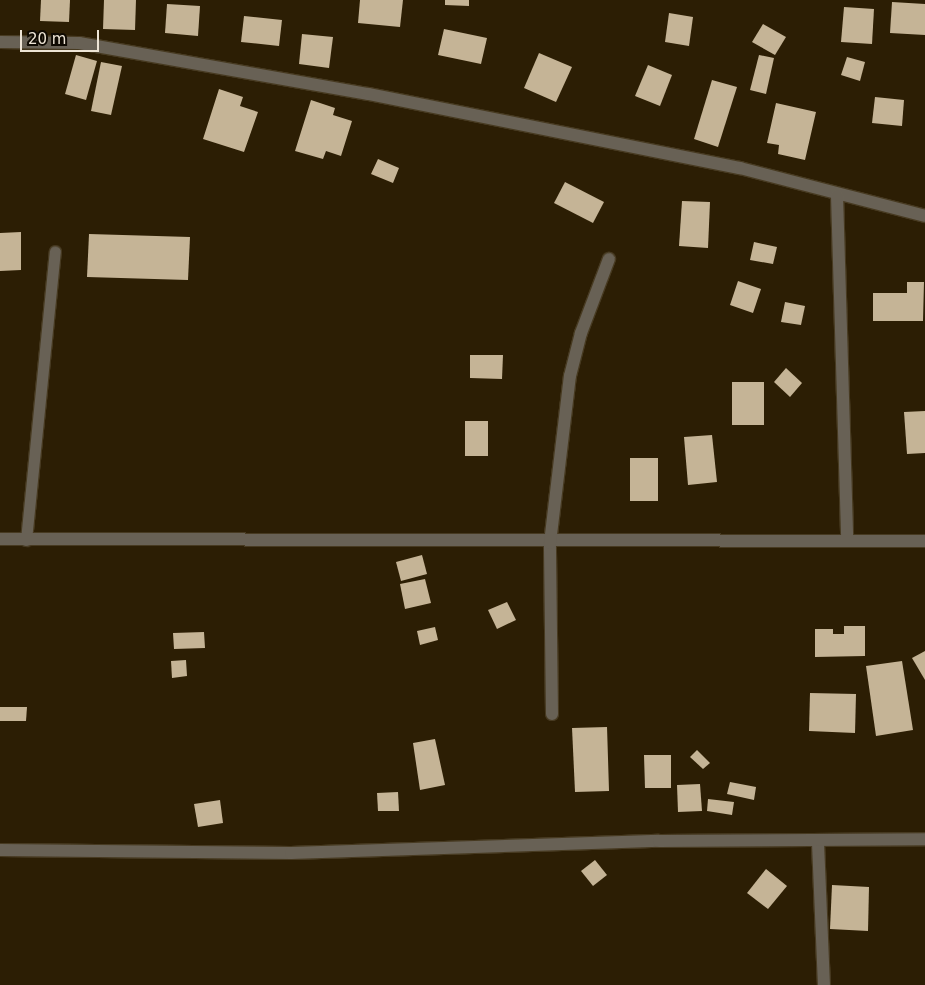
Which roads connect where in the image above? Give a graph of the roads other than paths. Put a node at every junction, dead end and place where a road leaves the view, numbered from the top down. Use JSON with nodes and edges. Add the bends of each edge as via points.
{"nodes":[{"id":1,"x":0,"y":42,"type":"edge"},
{"id":2,"x":837,"y":194,"type":"junction"},
{"id":3,"x":925,"y":216,"type":"edge"},
{"id":4,"x":55,"y":251,"type":"dead end"},
{"id":5,"x":609,"y":259,"type":"dead end"},
{"id":6,"x":0,"y":539,"type":"edge"},
{"id":7,"x":26,"y":540,"type":"junction"},
{"id":8,"x":847,"y":541,"type":"junction"},
{"id":9,"x":925,"y":541,"type":"edge"},
{"id":10,"x":550,"y":543,"type":"junction"},
{"id":11,"x":552,"y":714,"type":"dead end"},
{"id":12,"x":925,"y":839,"type":"edge"},
{"id":13,"x":818,"y":843,"type":"junction"},
{"id":14,"x":0,"y":850,"type":"edge"},
{"id":15,"x":824,"y":985,"type":"edge"}],
"edges":[{"from":1,"to":2,"type":"street","via":[[79,43],[369,94],[740,168]]},
{"from":2,"to":3,"type":"street"},
{"from":2,"to":8,"type":"street"},
{"from":4,"to":7,"type":"lane"},
{"from":5,"to":10,"type":"street","via":[[581,333],[570,376]]},
{"from":6,"to":7,"type":"street"},
{"from":7,"to":10,"type":"street"},
{"from":8,"to":9,"type":"street"},
{"from":8,"to":10,"type":"street"},
{"from":10,"to":11,"type":"street"},
{"from":12,"to":13,"type":"street"},
{"from":13,"to":14,"type":"street","via":[[659,841],[291,853]]},
{"from":13,"to":15,"type":"street"}]}
